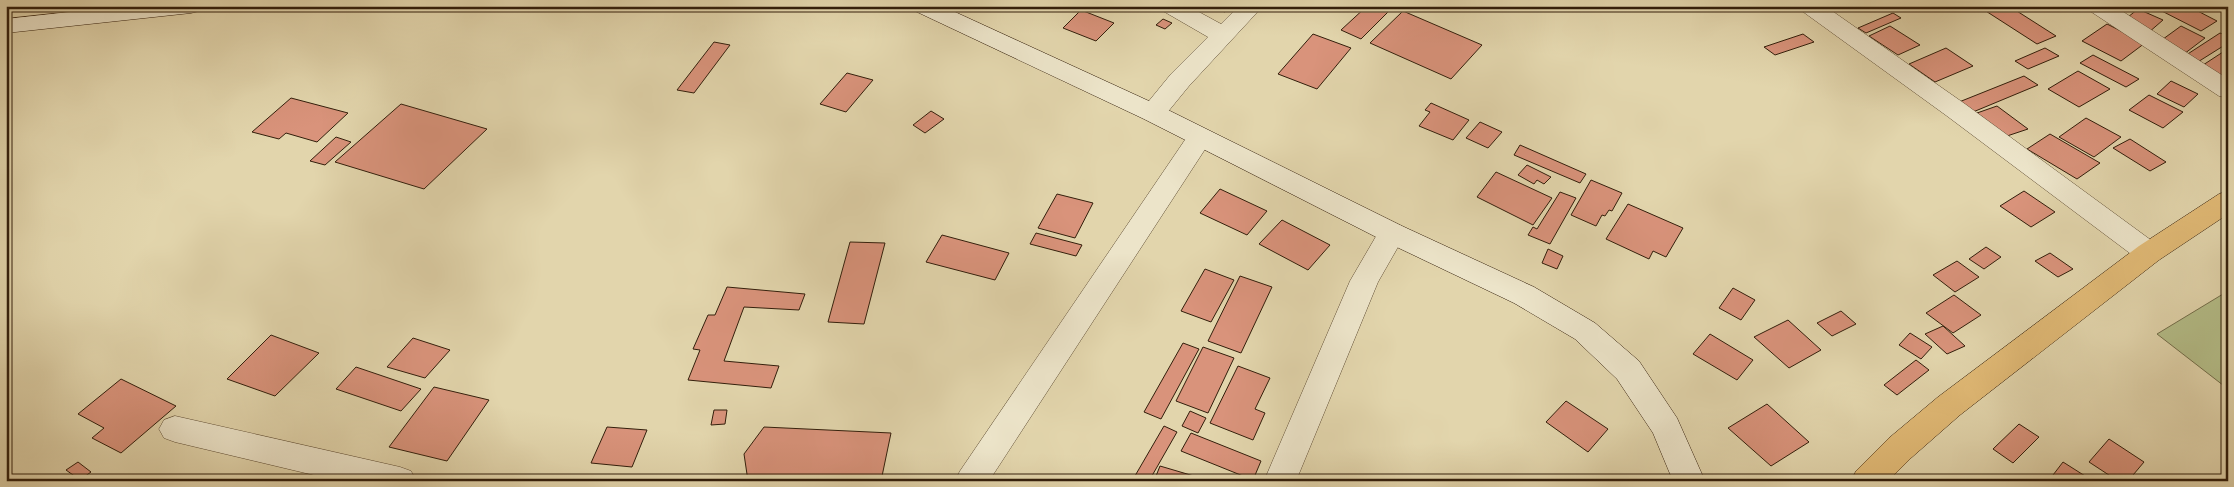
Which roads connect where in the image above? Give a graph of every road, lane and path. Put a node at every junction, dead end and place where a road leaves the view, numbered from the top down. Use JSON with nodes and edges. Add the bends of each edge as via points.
{"nodes":[{"id":1,"x":191,"y":6,"type":"edge"},
{"id":2,"x":923,"y":6,"type":"edge"},
{"id":3,"x":1171,"y":6,"type":"edge"},
{"id":4,"x":1252,"y":6,"type":"edge"},
{"id":5,"x":1810,"y":6,"type":"edge"},
{"id":6,"x":2098,"y":6,"type":"edge"},
{"id":7,"x":6,"y":26,"type":"edge"},
{"id":8,"x":1224,"y":36,"type":"junction"},
{"id":9,"x":2228,"y":90,"type":"edge"},
{"id":10,"x":1153,"y":113,"type":"junction"},
{"id":11,"x":1200,"y":137,"type":"junction"},
{"id":12,"x":2228,"y":201,"type":"edge"},
{"id":13,"x":1392,"y":233,"type":"junction"},
{"id":14,"x":2149,"y":253,"type":"junction"},
{"id":15,"x":175,"y":429,"type":"dead end"},
{"id":16,"x":400,"y":481,"type":"edge"},
{"id":17,"x":971,"y":481,"type":"edge"},
{"id":18,"x":1280,"y":481,"type":"edge"},
{"id":19,"x":1690,"y":481,"type":"edge"},
{"id":20,"x":1867,"y":481,"type":"edge"}],
"edges":[{"from":1,"to":7,"type":"street"},
{"from":2,"to":10,"type":"street"},
{"from":3,"to":8,"type":"street"},
{"from":4,"to":8,"type":"street"},
{"from":5,"to":14,"type":"street"},
{"from":6,"to":9,"type":"street"},
{"from":8,"to":10,"type":"street","via":[[1180,80]]},
{"from":10,"to":11,"type":"street"},
{"from":11,"to":13,"type":"street"},
{"from":11,"to":17,"type":"street"},
{"from":12,"to":14,"type":"main road"},
{"from":13,"to":18,"type":"street","via":[[1364,281]]},
{"from":13,"to":19,"type":"street","via":[[1524,296],[1585,331],[1628,370],[1666,428]]},
{"from":14,"to":20,"type":"main road","via":[[1948,406]]},
{"from":15,"to":16,"type":"street"}]}
